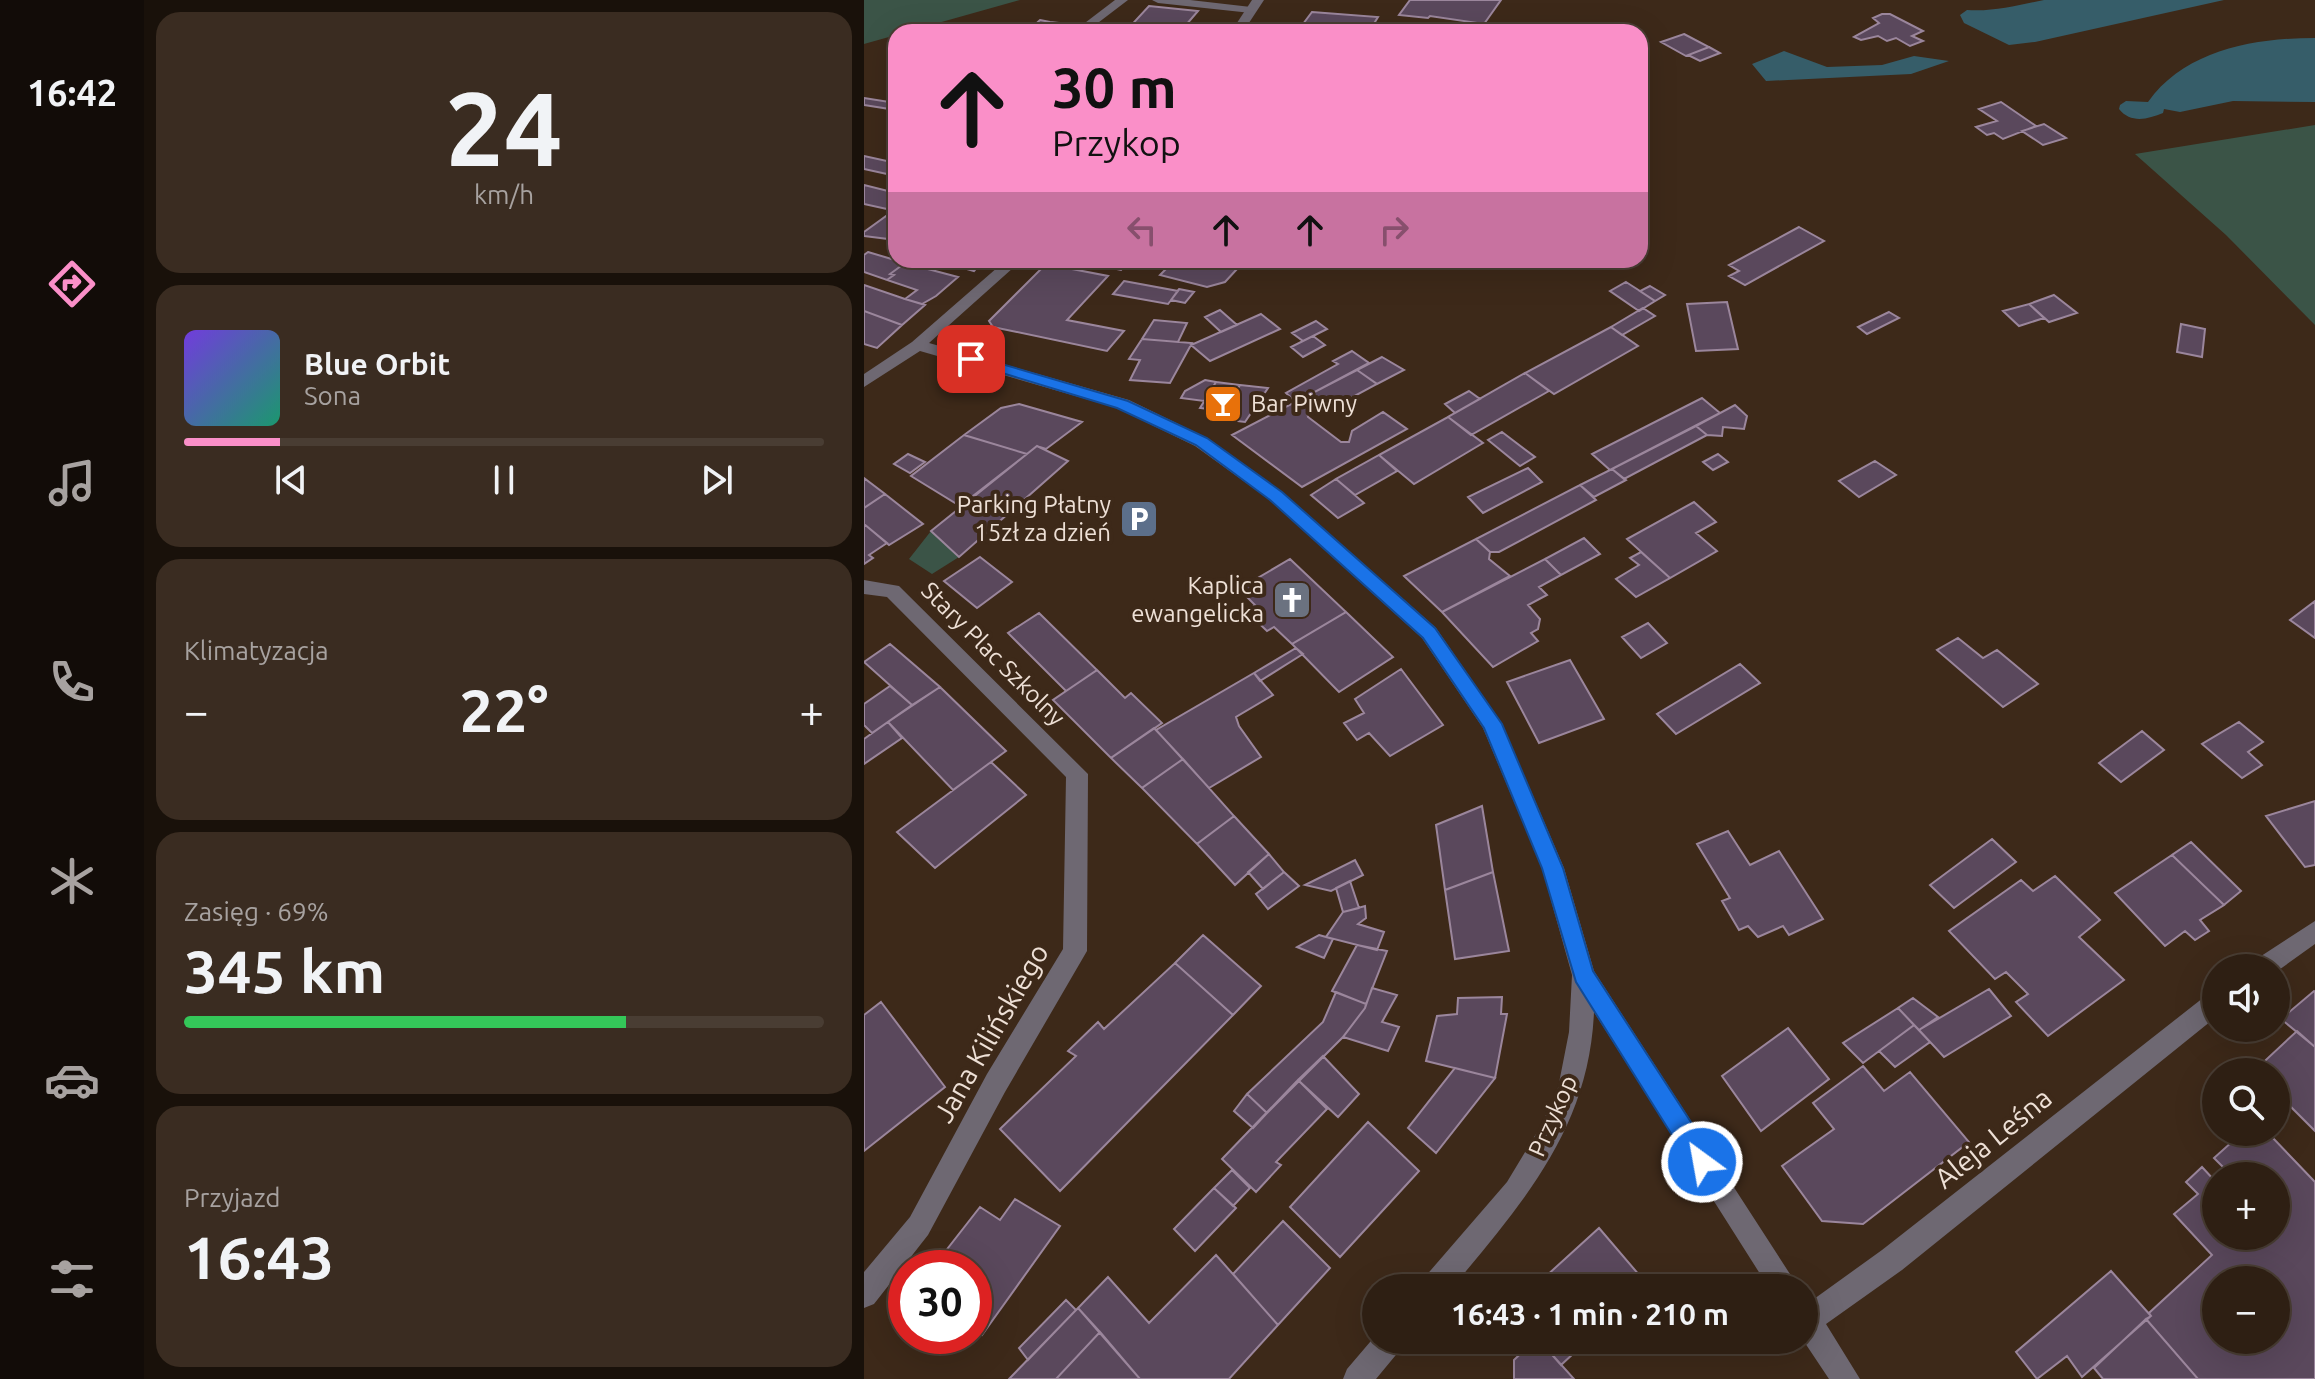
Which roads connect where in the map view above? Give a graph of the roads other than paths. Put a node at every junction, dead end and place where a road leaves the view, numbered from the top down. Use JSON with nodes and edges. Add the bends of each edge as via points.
{"nodes":[{"id":1,"x":1122,"y":0,"type":"edge"},
{"id":2,"x":1158,"y":0,"type":"edge"},
{"id":3,"x":1254,"y":5,"type":"edge"},
{"id":4,"x":1090,"y":24,"type":"edge"},
{"id":5,"x":1242,"y":24,"type":"edge"},
{"id":6,"x":1006,"y":268,"type":"edge"},
{"id":7,"x":918,"y":345,"type":"junction"},
{"id":8,"x":864,"y":382,"type":"edge"},
{"id":9,"x":864,"y":587,"type":"edge"},
{"id":10,"x":1077,"y":774,"type":"joint"},
{"id":11,"x":2315,"y":931,"type":"edge"},
{"id":12,"x":2283,"y":954,"type":"edge"},
{"id":13,"x":1584,"y":975,"type":"junction"},
{"id":14,"x":2202,"y":1013,"type":"edge"},
{"id":15,"x":1446,"y":1274,"type":"edge"},
{"id":16,"x":1776,"y":1274,"type":"edge"},
{"id":17,"x":864,"y":1294,"type":"edge"},
{"id":18,"x":1818,"y":1310,"type":"edge"},
{"id":19,"x":1818,"y":1338,"type":"edge"},
{"id":20,"x":1378,"y":1354,"type":"edge"},
{"id":21,"x":1357,"y":1379,"type":"edge"},
{"id":22,"x":1846,"y":1379,"type":"edge"}],
"edges":[{"from":1,"to":4,"type":"street"},
{"from":2,"to":3,"type":"street"},
{"from":3,"to":5,"type":"street"},
{"from":6,"to":7,"type":"street"},
{"from":7,"to":8,"type":"street"},
{"from":7,"to":13,"type":"street","name":"Przykop","via":[[1123,404],[1201,442],[1276,496],[1429,633],[1492,724],[1553,868]]},
{"from":9,"to":10,"type":"street","name":"Stary Plac Szkolny","via":[[892,591]]},
{"from":10,"to":17,"type":"street","name":"Jana Kilińskiego","via":[[1075,951],[919,1226]]},
{"from":11,"to":12,"type":"street"},
{"from":13,"to":15,"type":"street","name":"Przykop","via":[[1581,1032],[1570,1088],[1551,1133],[1516,1191]]},
{"from":13,"to":16,"type":"street"},
{"from":14,"to":18,"type":"street","name":"Aleja Leśna","via":[[1892,1260]]},
{"from":19,"to":22,"type":"street"},
{"from":20,"to":21,"type":"street"}]}
